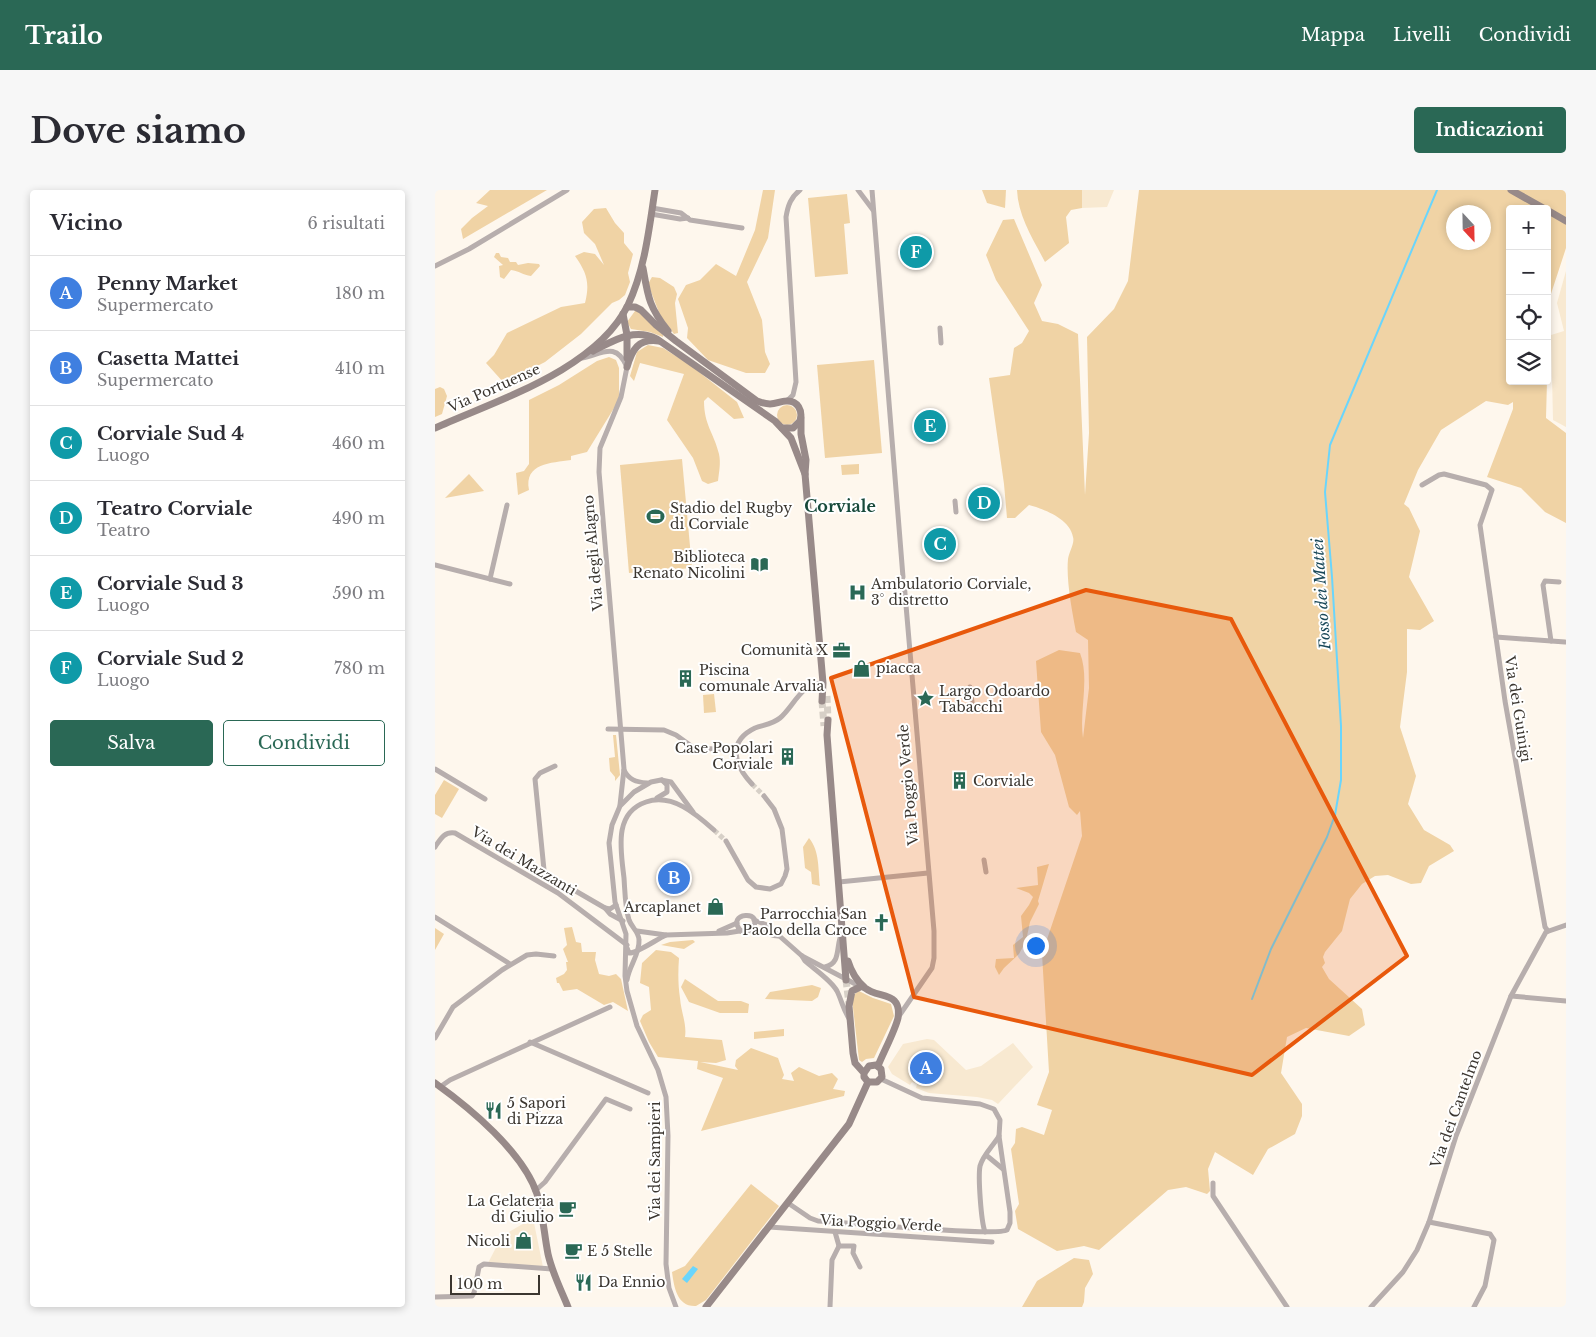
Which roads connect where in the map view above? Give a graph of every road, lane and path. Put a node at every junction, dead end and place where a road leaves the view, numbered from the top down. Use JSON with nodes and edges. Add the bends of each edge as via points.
{"nodes":[{"id":1,"x":567,"y":190,"type":"edge"},
{"id":2,"x":655,"y":190,"type":"edge"},
{"id":3,"x":800,"y":190,"type":"edge"},
{"id":4,"x":858,"y":190,"type":"edge"},
{"id":5,"x":872,"y":190,"type":"edge"},
{"id":6,"x":1511,"y":190,"type":"edge"},
{"id":7,"x":1539,"y":205,"type":"edge"},
{"id":8,"x":873,"y":210,"type":"junction"},
{"id":9,"x":651,"y":211,"type":"junction"},
{"id":10,"x":1551,"y":212,"type":"edge"},
{"id":11,"x":1566,"y":221,"type":"edge"},
{"id":12,"x":742,"y":228,"type":"dead end"},
{"id":13,"x":642,"y":264,"type":"junction"},
{"id":14,"x":435,"y":266,"type":"edge"},
{"id":15,"x":627,"y":307,"type":"junction"},
{"id":16,"x":623,"y":314,"type":"junction"},
{"id":17,"x":940,"y":328,"type":"dead end"},
{"id":18,"x":627,"y":335,"type":"junction"},
{"id":19,"x":675,"y":341,"type":"junction"},
{"id":20,"x":941,"y":343,"type":"dead end"},
{"id":21,"x":665,"y":344,"type":"junction"},
{"id":22,"x":579,"y":358,"type":"junction"},
{"id":23,"x":627,"y":368,"type":"junction"},
{"id":24,"x":784,"y":402,"type":"junction"},
{"id":25,"x":801,"y":418,"type":"junction"},
{"id":26,"x":775,"y":421,"type":"junction"},
{"id":27,"x":435,"y":428,"type":"edge"},
{"id":28,"x":782,"y":428,"type":"junction"},
{"id":29,"x":805,"y":474,"type":"junction"},
{"id":30,"x":1422,"y":485,"type":"dead end"},
{"id":31,"x":955,"y":500,"type":"dead end"},
{"id":32,"x":507,"y":505,"type":"dead end"},
{"id":33,"x":956,"y":512,"type":"dead end"},
{"id":34,"x":435,"y":565,"type":"edge"},
{"id":35,"x":490,"y":579,"type":"junction"},
{"id":36,"x":1559,"y":582,"type":"dead end"},
{"id":37,"x":510,"y":584,"type":"dead end"},
{"id":38,"x":1496,"y":637,"type":"junction"},
{"id":39,"x":1551,"y":641,"type":"junction"},
{"id":40,"x":1565,"y":642,"type":"dead end"},
{"id":41,"x":823,"y":686,"type":"junction"},
{"id":42,"x":970,"y":687,"type":"dead end"},
{"id":43,"x":825,"y":699,"type":"tunnel mouth"},
{"id":44,"x":972,"y":702,"type":"dead end"},
{"id":45,"x":826,"y":723,"type":"tunnel mouth"},
{"id":46,"x":621,"y":728,"type":"junction"},
{"id":47,"x":607,"y":729,"type":"dead end"},
{"id":48,"x":736,"y":750,"type":"junction"},
{"id":49,"x":555,"y":766,"type":"dead end"},
{"id":50,"x":624,"y":768,"type":"junction"},
{"id":51,"x":435,"y":769,"type":"edge"},
{"id":52,"x":661,"y":780,"type":"junction"},
{"id":53,"x":648,"y":783,"type":"junction"},
{"id":54,"x":752,"y":784,"type":"tunnel mouth"},
{"id":55,"x":764,"y":796,"type":"tunnel mouth"},
{"id":56,"x":485,"y":799,"type":"dead end"},
{"id":57,"x":654,"y":800,"type":"junction"},
{"id":58,"x":620,"y":806,"type":"junction"},
{"id":59,"x":693,"y":812,"type":"junction"},
{"id":60,"x":713,"y":830,"type":"tunnel mouth"},
{"id":61,"x":726,"y":841,"type":"tunnel mouth"},
{"id":62,"x":435,"y":848,"type":"edge"},
{"id":63,"x":984,"y":860,"type":"dead end"},
{"id":64,"x":986,"y":872,"type":"dead end"},
{"id":65,"x":928,"y":873,"type":"junction"},
{"id":66,"x":839,"y":882,"type":"junction"},
{"id":67,"x":616,"y":905,"type":"junction"},
{"id":68,"x":605,"y":908,"type":"junction"},
{"id":69,"x":435,"y":917,"type":"edge"},
{"id":70,"x":754,"y":920,"type":"junction"},
{"id":71,"x":623,"y":921,"type":"junction"},
{"id":72,"x":737,"y":923,"type":"junction"},
{"id":73,"x":1566,"y":925,"type":"edge"},
{"id":74,"x":751,"y":930,"type":"junction"},
{"id":75,"x":843,"y":930,"type":"junction"},
{"id":76,"x":741,"y":931,"type":"junction"},
{"id":77,"x":1548,"y":931,"type":"junction"},
{"id":78,"x":637,"y":932,"type":"junction"},
{"id":79,"x":713,"y":932,"type":"junction"},
{"id":80,"x":666,"y":935,"type":"junction"},
{"id":81,"x":778,"y":936,"type":"junction"},
{"id":82,"x":627,"y":945,"type":"junction"},
{"id":83,"x":845,"y":949,"type":"junction"},
{"id":84,"x":637,"y":952,"type":"junction"},
{"id":85,"x":554,"y":956,"type":"dead end"},
{"id":86,"x":802,"y":956,"type":"junction"},
{"id":87,"x":510,"y":964,"type":"junction"},
{"id":88,"x":825,"y":968,"type":"junction"},
{"id":89,"x":846,"y":980,"type":"junction"},
{"id":90,"x":863,"y":988,"type":"junction"},
{"id":91,"x":627,"y":991,"type":"junction"},
{"id":92,"x":1511,"y":996,"type":"junction"},
{"id":93,"x":1566,"y":1001,"type":"edge"},
{"id":94,"x":610,"y":1007,"type":"dead end"},
{"id":95,"x":897,"y":1019,"type":"junction"},
{"id":96,"x":851,"y":1020,"type":"junction"},
{"id":97,"x":435,"y":1038,"type":"edge"},
{"id":98,"x":530,"y":1042,"type":"junction"},
{"id":99,"x":878,"y":1066,"type":"junction"},
{"id":100,"x":863,"y":1073,"type":"junction"},
{"id":101,"x":881,"y":1079,"type":"junction"},
{"id":102,"x":868,"y":1082,"type":"junction"},
{"id":103,"x":438,"y":1085,"type":"edge"},
{"id":104,"x":648,"y":1093,"type":"dead end"},
{"id":105,"x":630,"y":1109,"type":"dead end"},
{"id":106,"x":999,"y":1136,"type":"junction"},
{"id":107,"x":986,"y":1155,"type":"junction"},
{"id":108,"x":1003,"y":1170,"type":"junction"},
{"id":109,"x":1213,"y":1183,"type":"dead end"},
{"id":110,"x":535,"y":1191,"type":"junction"},
{"id":111,"x":788,"y":1203,"type":"junction"},
{"id":112,"x":1429,"y":1222,"type":"junction"},
{"id":113,"x":769,"y":1227,"type":"junction"},
{"id":114,"x":835,"y":1232,"type":"junction"},
{"id":115,"x":985,"y":1232,"type":"junction"},
{"id":116,"x":992,"y":1242,"type":"dead end"},
{"id":117,"x":839,"y":1246,"type":"junction"},
{"id":118,"x":860,"y":1267,"type":"dead end"},
{"id":119,"x":552,"y":1269,"type":"junction"},
{"id":120,"x":435,"y":1297,"type":"edge"},
{"id":121,"x":672,"y":1298,"type":"junction"},
{"id":122,"x":568,"y":1307,"type":"edge"},
{"id":123,"x":672,"y":1307,"type":"edge"},
{"id":124,"x":676,"y":1307,"type":"edge"},
{"id":125,"x":706,"y":1307,"type":"edge"},
{"id":126,"x":830,"y":1307,"type":"edge"},
{"id":127,"x":1287,"y":1307,"type":"edge"},
{"id":128,"x":1371,"y":1307,"type":"edge"},
{"id":129,"x":1474,"y":1307,"type":"edge"}],
"edges":[{"from":1,"to":14,"type":"street"},
{"from":2,"to":9,"type":"street","name":"Via Portuense"},
{"from":3,"to":24,"type":"street","via":[[792,198],[786,217],[796,377],[794,392]]},
{"from":4,"to":8,"type":"street"},
{"from":5,"to":8,"type":"street"},
{"from":6,"to":7,"type":"street"},
{"from":8,"to":65,"type":"street","name":"Via Poggio Verde"},
{"from":9,"to":12,"type":"street","via":[[681,213],[690,220]]},
{"from":9,"to":13,"type":"street","name":"Via Portuense"},
{"from":10,"to":11,"type":"street"},
{"from":13,"to":15,"type":"street","name":"Via Portuense"},
{"from":13,"to":19,"type":"street","via":[[653,310]]},
{"from":15,"to":16,"type":"street","name":"Via Portuense"},
{"from":15,"to":19,"type":"street","via":[[640,309]]},
{"from":16,"to":18,"type":"street","name":"Via degli Alagno"},
{"from":16,"to":22,"type":"street","name":"Via Portuense","via":[[603,338]]},
{"from":17,"to":20,"type":"street"},
{"from":18,"to":21,"type":"street","via":[[649,335]]},
{"from":18,"to":22,"type":"street"},
{"from":18,"to":23,"type":"street","name":"Via degli Alagno"},
{"from":19,"to":24,"type":"street","via":[[757,400],[768,404]]},
{"from":21,"to":23,"type":"street","via":[[654,340],[640,344],[631,353]]},
{"from":21,"to":26,"type":"street"},
{"from":22,"to":23,"type":"street","via":[[612,351],[621,356]]},
{"from":22,"to":27,"type":"street","name":"Via Portuense","via":[[529,388]]},
{"from":23,"to":46,"type":"street","name":"Via degli Alagno","via":[[621,397],[600,448],[599,472]]},
{"from":24,"to":25,"type":"street","via":[[794,402],[799,406]]},
{"from":24,"to":26,"type":"street","via":[[775,409]]},
{"from":25,"to":28,"type":"street","via":[[796,426]]},
{"from":25,"to":29,"type":"street"},
{"from":26,"to":28,"type":"street"},
{"from":28,"to":29,"type":"street","via":[[795,446]]},
{"from":29,"to":41,"type":"street"},
{"from":30,"to":38,"type":"street","name":"Via dei Guinigi","via":[[1444,474],[1486,485],[1492,490],[1480,525]]},
{"from":31,"to":33,"type":"street"},
{"from":32,"to":35,"type":"street"},
{"from":34,"to":35,"type":"street"},
{"from":35,"to":37,"type":"street"},
{"from":36,"to":39,"type":"street","via":[[1545,581],[1543,585]]},
{"from":38,"to":39,"type":"street"},
{"from":38,"to":77,"type":"street","name":"Via dei Guinigi","via":[[1516,766]]},
{"from":39,"to":40,"type":"street"},
{"from":41,"to":43,"type":"street"},
{"from":41,"to":48,"type":"street","via":[[811,685],[780,718],[741,738]]},
{"from":42,"to":44,"type":"street"},
{"from":45,"to":66,"type":"street"},
{"from":46,"to":47,"type":"street"},
{"from":46,"to":48,"type":"street","via":[[664,730],[694,748]]},
{"from":46,"to":50,"type":"street","name":"Via degli Alagno"},
{"from":48,"to":54,"type":"street","via":[[739,767]]},
{"from":49,"to":68,"type":"street","via":[[538,774],[535,779],[545,872]]},
{"from":50,"to":53,"type":"street","via":[[632,780]]},
{"from":50,"to":58,"type":"street","name":"Via degli Alagno"},
{"from":51,"to":56,"type":"street"},
{"from":52,"to":53,"type":"street"},
{"from":52,"to":57,"type":"street","via":[[667,785],[667,792]]},
{"from":52,"to":59,"type":"street","via":[[673,784]]},
{"from":53,"to":58,"type":"street"},
{"from":55,"to":61,"type":"street","via":[[774,809],[782,830],[787,869],[781,884],[769,889],[756,887]]},
{"from":57,"to":59,"type":"street","via":[[674,802]]},
{"from":57,"to":78,"type":"street","name":"Via dei Sampieri","via":[[631,812],[621,833],[627,911]]},
{"from":58,"to":67,"type":"street","name":"Via dei Sampieri","via":[[610,838]]},
{"from":59,"to":60,"type":"street"},
{"from":62,"to":82,"type":"street","name":"Via dei Mazzanti","via":[[444,835],[455,833],[558,893]]},
{"from":63,"to":64,"type":"street"},
{"from":65,"to":66,"type":"street"},
{"from":65,"to":95,"type":"street","name":"Via Poggio Verde","via":[[934,962]]},
{"from":66,"to":75,"type":"street"},
{"from":67,"to":68,"type":"street","via":[[611,909]]},
{"from":67,"to":71,"type":"street","name":"Via dei Sampieri"},
{"from":68,"to":71,"type":"street"},
{"from":69,"to":87,"type":"street"},
{"from":70,"to":72,"type":"street","via":[[744,915]]},
{"from":70,"to":74,"type":"street","via":[[755,926]]},
{"from":70,"to":81,"type":"street"},
{"from":71,"to":82,"type":"street","name":"Via dei Sampieri"},
{"from":72,"to":76,"type":"street"},
{"from":72,"to":79,"type":"street"},
{"from":73,"to":77,"type":"street"},
{"from":74,"to":76,"type":"street"},
{"from":74,"to":81,"type":"street"},
{"from":75,"to":83,"type":"street"},
{"from":75,"to":88,"type":"street","via":[[836,961]]},
{"from":76,"to":79,"type":"street"},
{"from":77,"to":92,"type":"street","name":"Via dei Cantelmo"},
{"from":78,"to":80,"type":"street"},
{"from":78,"to":84,"type":"street","name":"Via dei Sampieri"},
{"from":79,"to":80,"type":"street"},
{"from":80,"to":84,"type":"street"},
{"from":81,"to":86,"type":"street"},
{"from":82,"to":84,"type":"street","name":"Via dei Mazzanti","via":[[629,953]]},
{"from":82,"to":91,"type":"street","name":"Via dei Sampieri"},
{"from":83,"to":89,"type":"street"},
{"from":83,"to":90,"type":"street","via":[[852,972]]},
{"from":84,"to":91,"type":"street","name":"Via dei Sampieri","via":[[630,968]]},
{"from":85,"to":87,"type":"street","via":[[529,955]]},
{"from":86,"to":88,"type":"street"},
{"from":86,"to":96,"type":"street","via":[[834,986]]},
{"from":87,"to":97,"type":"street","via":[[453,1007]]},
{"from":88,"to":89,"type":"street"},
{"from":89,"to":90,"type":"street"},
{"from":90,"to":95,"type":"street","via":[[895,1000]]},
{"from":90,"to":96,"type":"street","via":[[852,991]]},
{"from":91,"to":121,"type":"street","name":"Via dei Sampieri","via":[[637,1026],[661,1076],[666,1097],[666,1264]]},
{"from":92,"to":93,"type":"street"},
{"from":92,"to":112,"type":"street","name":"Via dei Cantelmo","via":[[1456,1136]]},
{"from":94,"to":98,"type":"street"},
{"from":95,"to":99,"type":"street"},
{"from":96,"to":100,"type":"street","via":[[855,1061]]},
{"from":98,"to":103,"type":"street"},
{"from":98,"to":104,"type":"street"},
{"from":99,"to":100,"type":"street","via":[[869,1066]]},
{"from":99,"to":101,"type":"street","via":[[882,1072]]},
{"from":100,"to":102,"type":"street"},
{"from":101,"to":102,"type":"street","via":[[875,1083]]},
{"from":101,"to":106,"type":"street","via":[[922,1098],[991,1107],[999,1116]]},
{"from":102,"to":111,"type":"street","via":[[850,1122]]},
{"from":103,"to":110,"type":"street","via":[[493,1132],[523,1169]]},
{"from":105,"to":110,"type":"street","via":[[606,1099]]},
{"from":106,"to":107,"type":"street"},
{"from":106,"to":108,"type":"street"},
{"from":107,"to":108,"type":"street"},
{"from":107,"to":115,"type":"street","via":[[980,1170]]},
{"from":108,"to":115,"type":"street","via":[[1010,1226],[1004,1232]]},
{"from":109,"to":127,"type":"street","via":[[1213,1196]]},
{"from":110,"to":119,"type":"street"},
{"from":111,"to":113,"type":"street"},
{"from":111,"to":115,"type":"street","via":[[818,1221]]},
{"from":112,"to":128,"type":"street","name":"Via dei Cantelmo","via":[[1408,1265]]},
{"from":112,"to":129,"type":"street","via":[[1490,1234],[1494,1240],[1485,1286]]},
{"from":113,"to":114,"type":"street","name":"Via Poggio Verde"},
{"from":113,"to":125,"type":"street"},
{"from":114,"to":116,"type":"street","name":"Via Poggio Verde"},
{"from":114,"to":117,"type":"street"},
{"from":117,"to":118,"type":"street","via":[[854,1246],[853,1254]]},
{"from":117,"to":126,"type":"street","via":[[832,1260]]},
{"from":119,"to":120,"type":"street","via":[[484,1264],[479,1267],[472,1296]]},
{"from":119,"to":122,"type":"street"},
{"from":121,"to":123,"type":"street"},
{"from":121,"to":124,"type":"street","name":"Via dei Sampieri"}]}
